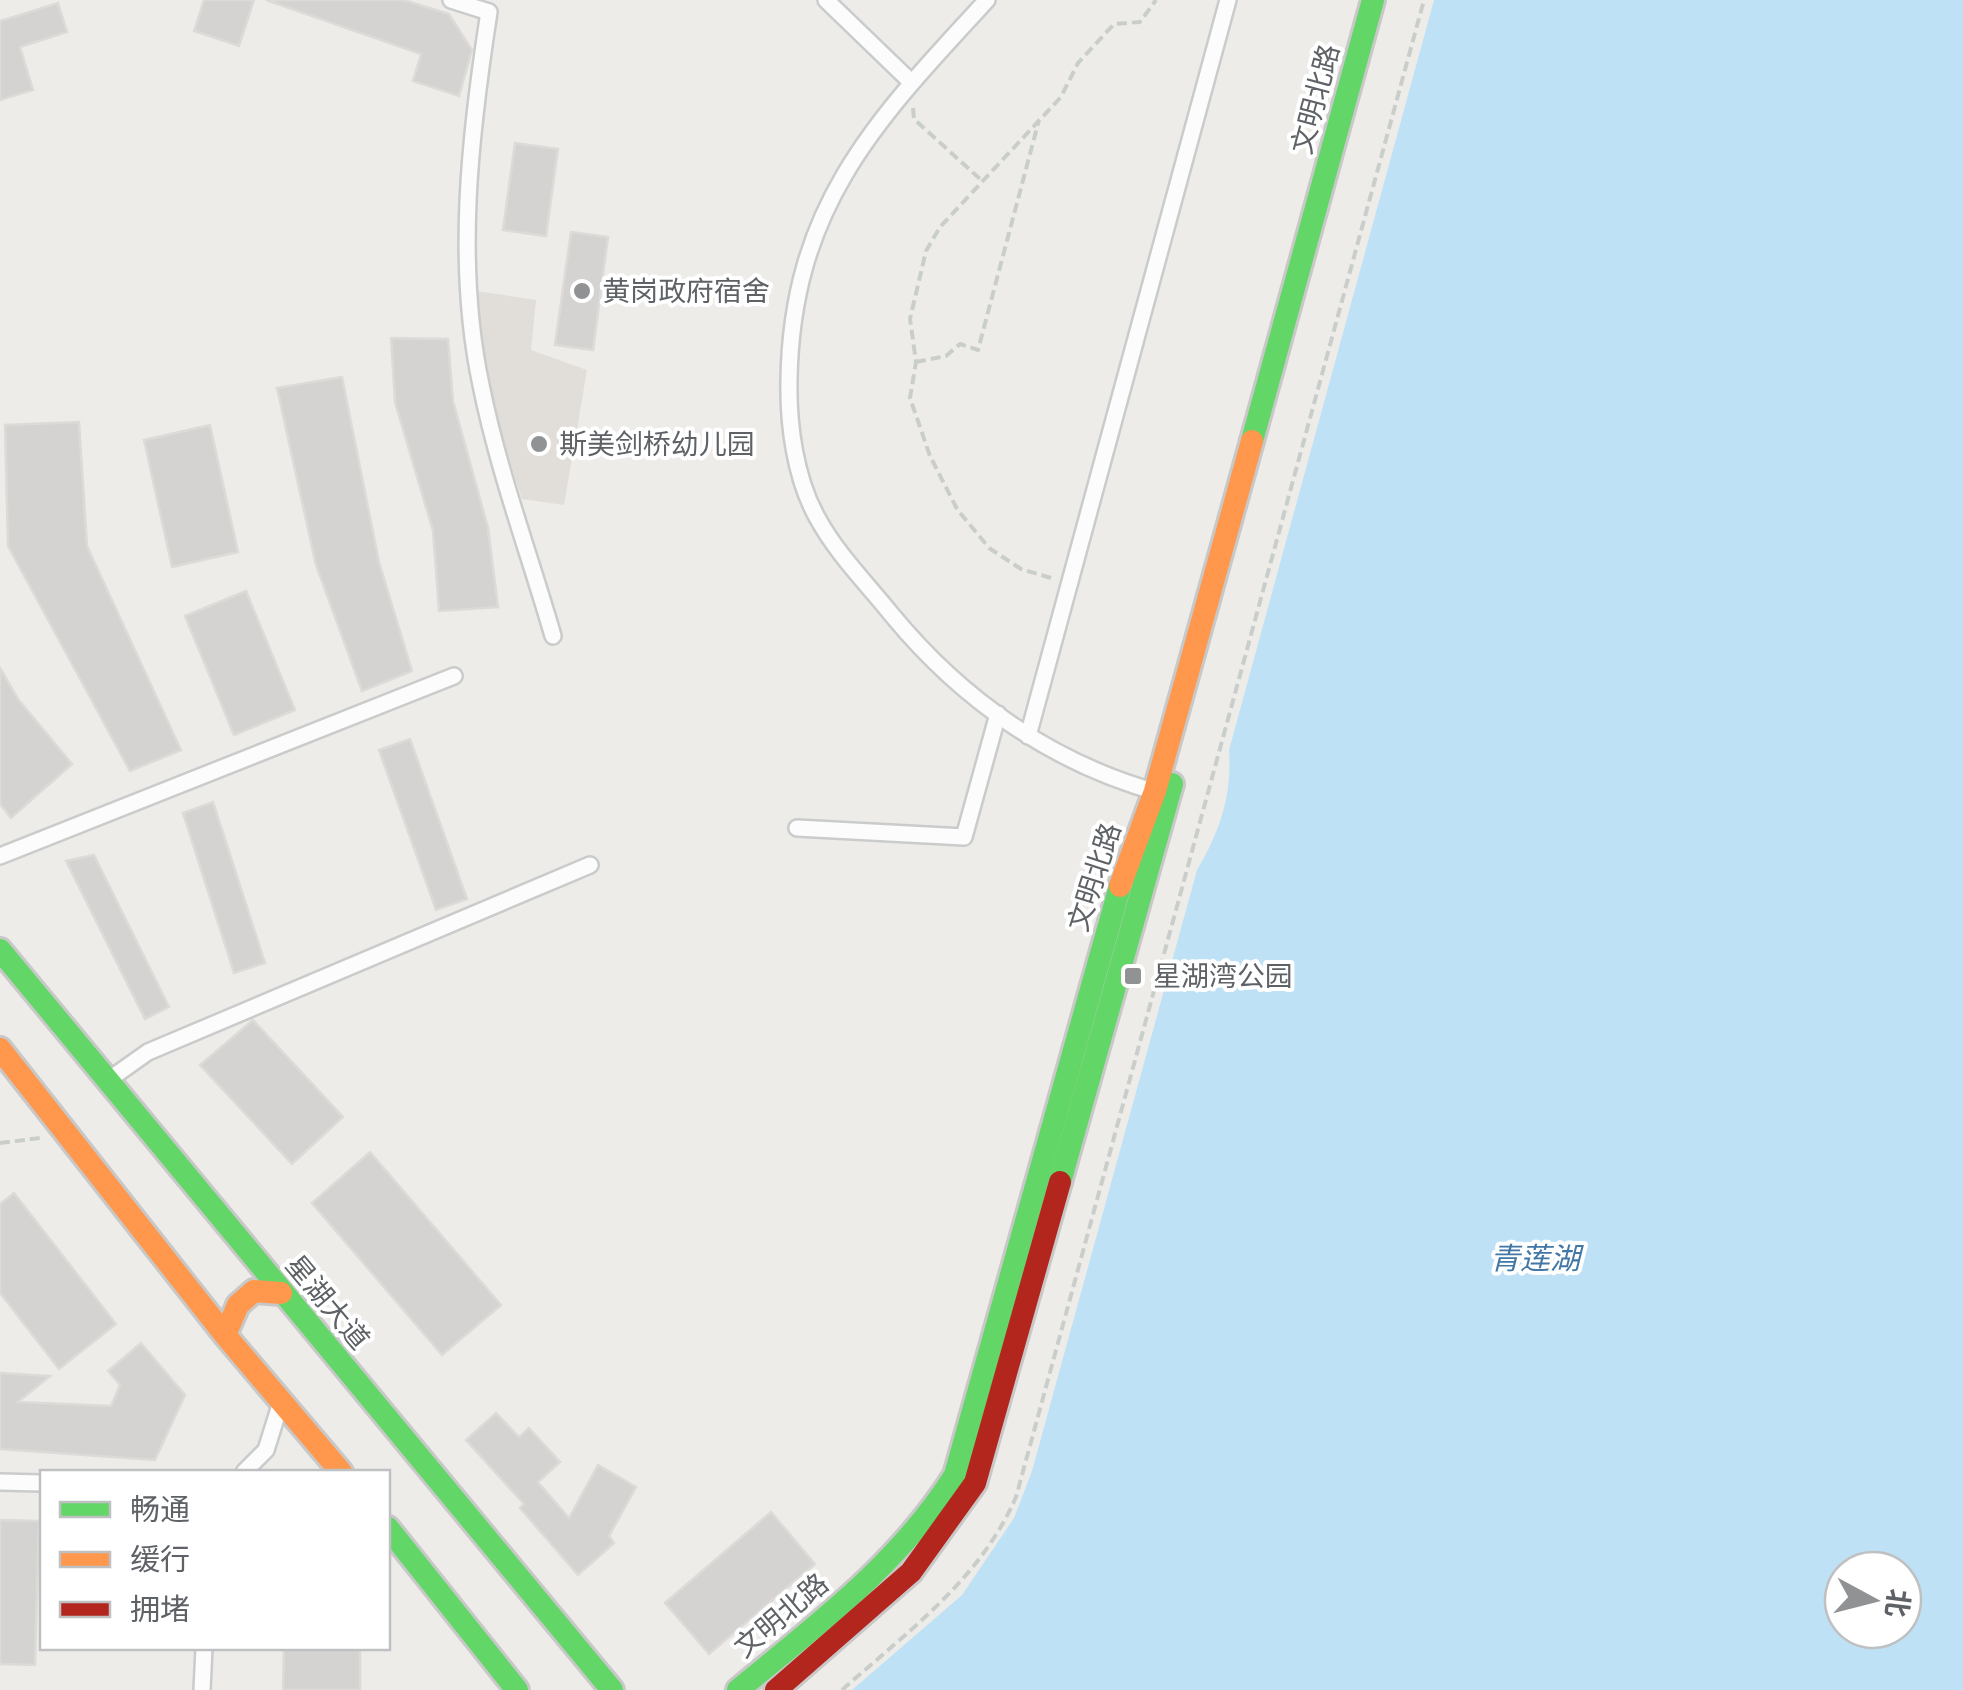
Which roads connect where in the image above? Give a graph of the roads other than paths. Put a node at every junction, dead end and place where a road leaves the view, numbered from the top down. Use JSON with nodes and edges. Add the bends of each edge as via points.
{"nodes":[{"id":1,"x":451,"y":0,"type":"edge"},
{"id":2,"x":826,"y":0,"type":"edge"},
{"id":3,"x":986,"y":0,"type":"edge"},
{"id":4,"x":1228,"y":0,"type":"edge"},
{"id":5,"x":1373,"y":0,"type":"edge"},
{"id":6,"x":1387,"y":0,"type":"edge"},
{"id":7,"x":493,"y":6,"type":"edge"},
{"id":8,"x":911,"y":82,"type":"junction"},
{"id":9,"x":553,"y":636,"type":"dead end"},
{"id":10,"x":454,"y":676,"type":"dead end"},
{"id":11,"x":998,"y":714,"type":"junction"},
{"id":12,"x":1028,"y":736,"type":"junction"},
{"id":13,"x":1162,"y":793,"type":"junction"},
{"id":14,"x":797,"y":828,"type":"dead end"},
{"id":15,"x":0,"y":856,"type":"edge"},
{"id":16,"x":590,"y":865,"type":"dead end"},
{"id":17,"x":0,"y":950,"type":"edge"},
{"id":18,"x":0,"y":1049,"type":"edge"},
{"id":19,"x":107,"y":1081,"type":"junction"},
{"id":20,"x":281,"y":1293,"type":"junction"},
{"id":21,"x":225,"y":1335,"type":"junction"},
{"id":22,"x":281,"y":1402,"type":"junction"},
{"id":23,"x":246,"y":1470,"type":"edge"},
{"id":24,"x":338,"y":1470,"type":"edge"},
{"id":25,"x":0,"y":1482,"type":"edge"},
{"id":26,"x":40,"y":1483,"type":"edge"},
{"id":27,"x":390,"y":1532,"type":"edge"},
{"id":28,"x":204,"y":1650,"type":"edge"},
{"id":29,"x":202,"y":1690,"type":"edge"},
{"id":30,"x":517,"y":1690,"type":"edge"},
{"id":31,"x":612,"y":1690,"type":"edge"},
{"id":32,"x":738,"y":1690,"type":"edge"},
{"id":33,"x":776,"y":1690,"type":"edge"}],
"edges":[{"from":1,"to":7,"type":"street"},
{"from":2,"to":8,"type":"street"},
{"from":3,"to":8,"type":"street"},
{"from":4,"to":12,"type":"street"},
{"from":5,"to":13,"type":"street","name":"文明北路"},
{"from":6,"to":13,"type":"street","name":"文明北路"},
{"from":7,"to":9,"type":"street","via":[[469,137],[470,310],[481,386]]},
{"from":8,"to":11,"type":"street","via":[[830,195],[804,262],[790,327],[788,399],[796,458],[817,519],[863,580],[950,679]]},
{"from":10,"to":15,"type":"street"},
{"from":11,"to":12,"type":"street"},
{"from":11,"to":14,"type":"street","via":[[964,837]]},
{"from":12,"to":13,"type":"street","via":[[1081,768]]},
{"from":13,"to":32,"type":"street","name":"文明北路","via":[[1124,871],[955,1475],[932,1518],[900,1555]]},
{"from":13,"to":33,"type":"street","name":"文明北路","via":[[975,1482],[950,1530],[915,1570]]},
{"from":16,"to":19,"type":"street","via":[[148,1052]]},
{"from":17,"to":19,"type":"street","name":"星湖大道"},
{"from":18,"to":21,"type":"street"},
{"from":19,"to":20,"type":"street","name":"星湖大道"},
{"from":20,"to":21,"type":"street","via":[[254,1291],[238,1305]]},
{"from":20,"to":31,"type":"street","name":"星湖大道"},
{"from":21,"to":22,"type":"street"},
{"from":22,"to":23,"type":"street","via":[[266,1450]]},
{"from":22,"to":24,"type":"street"},
{"from":25,"to":26,"type":"street"},
{"from":27,"to":30,"type":"street"},
{"from":28,"to":29,"type":"street"}]}
